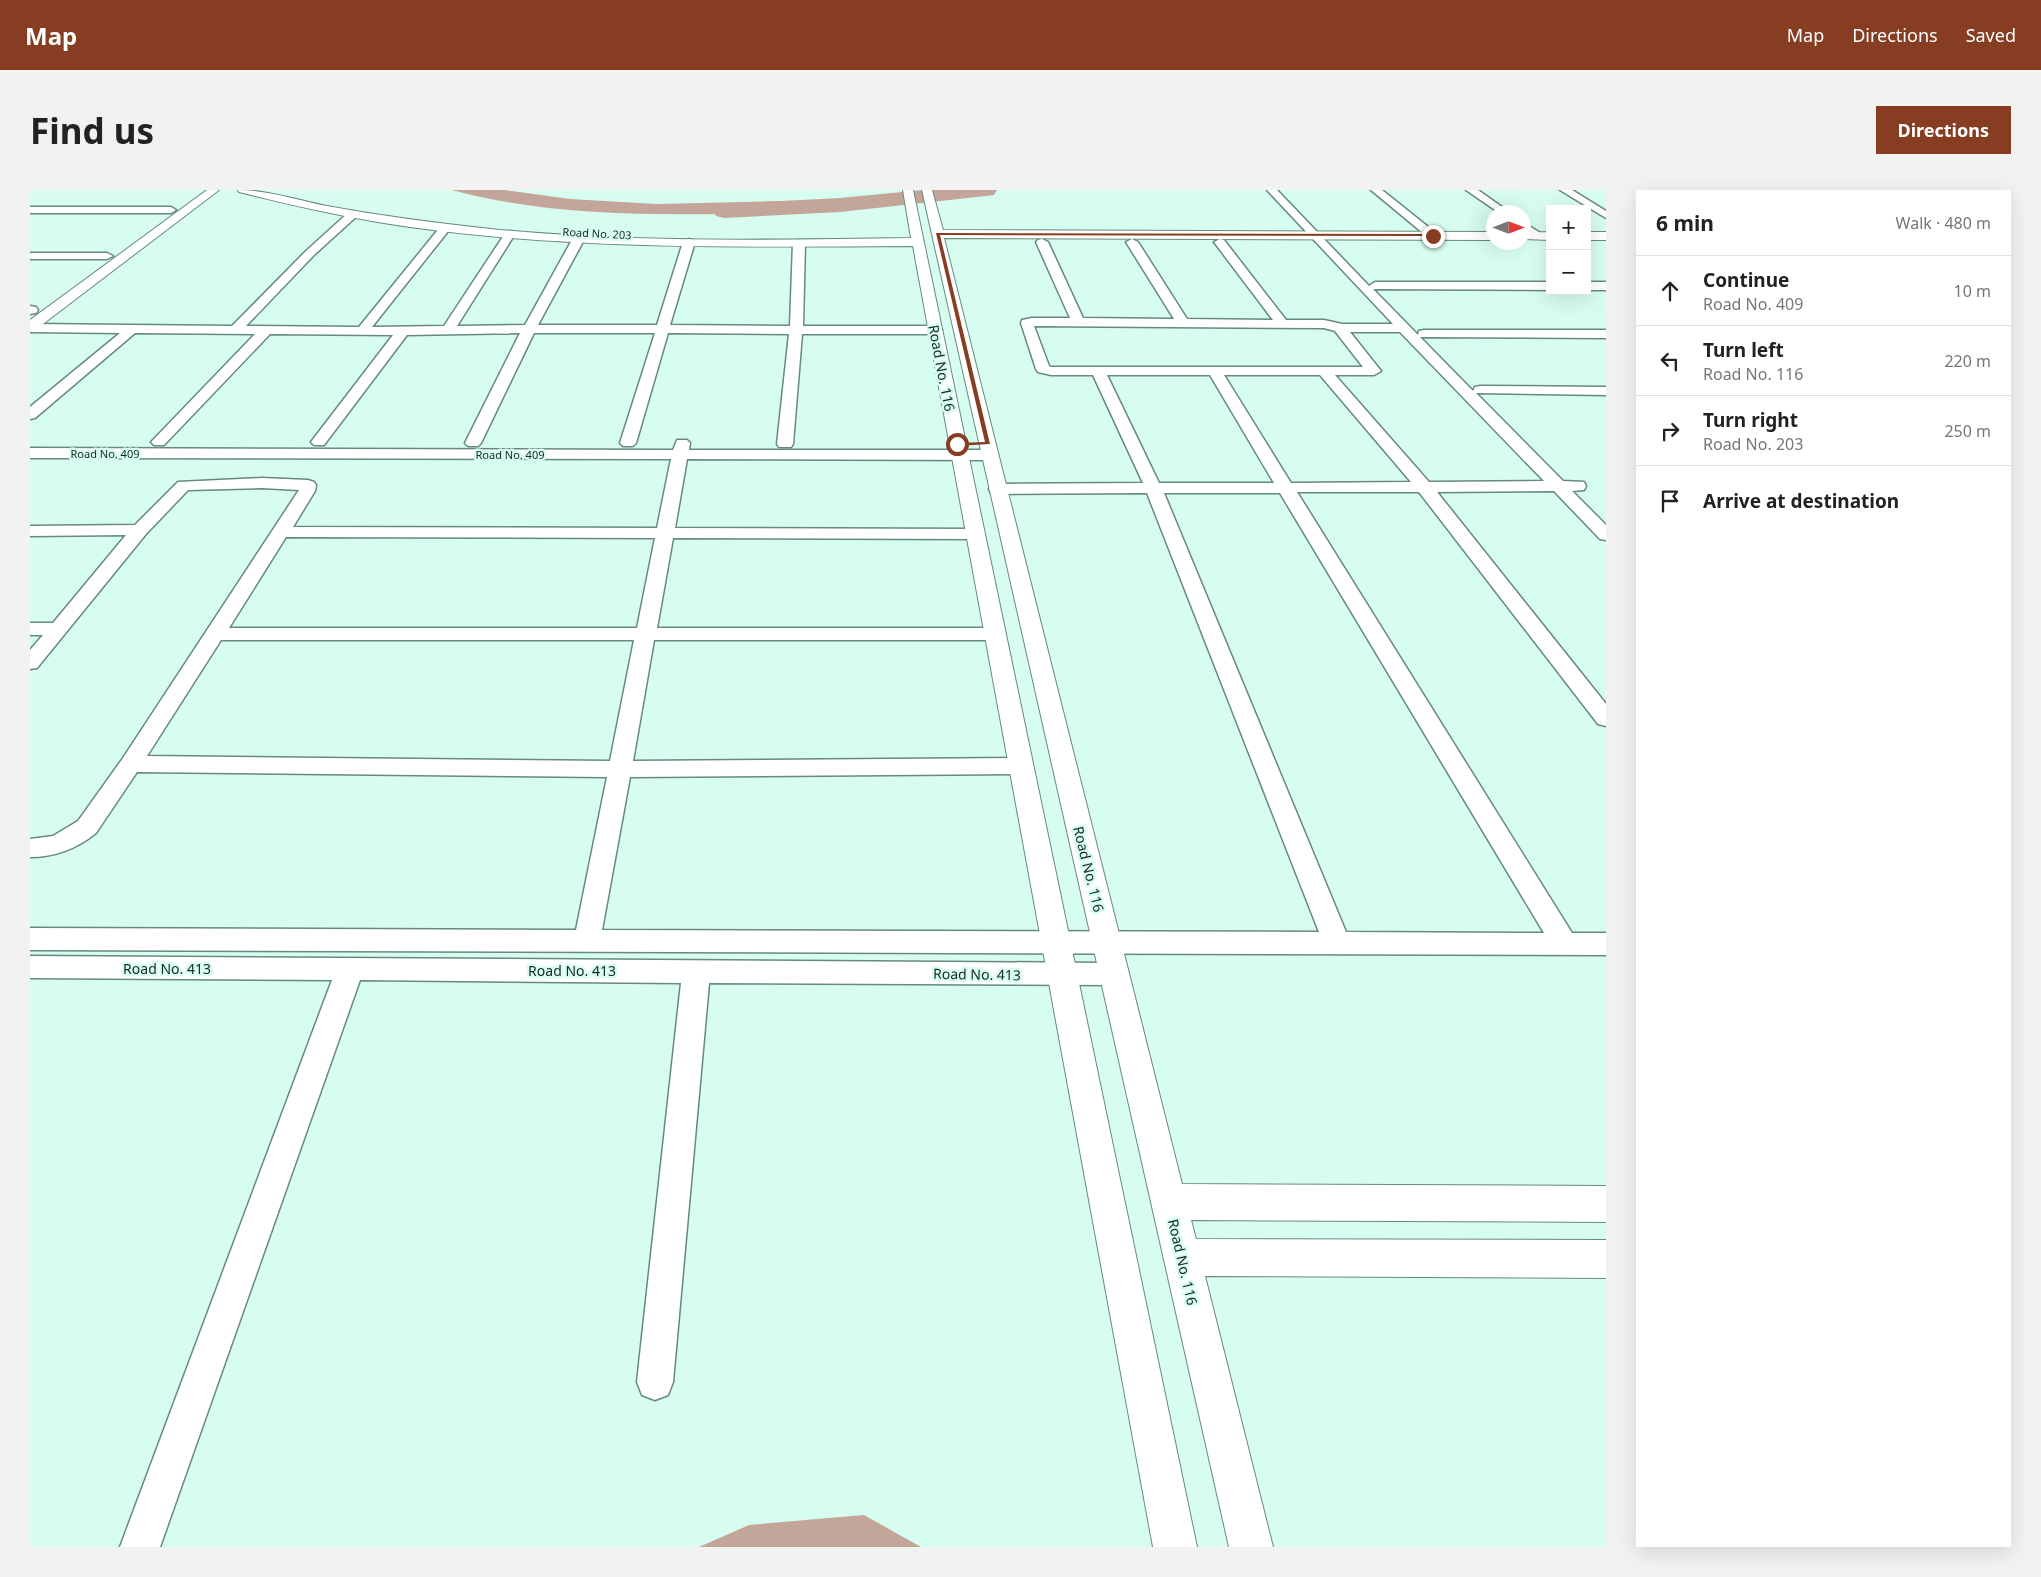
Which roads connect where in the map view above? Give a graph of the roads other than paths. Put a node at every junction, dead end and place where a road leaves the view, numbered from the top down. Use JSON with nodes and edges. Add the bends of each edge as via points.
{"nodes":[{"id":1,"x":244,"y":190,"type":"edge"},
{"id":2,"x":280,"y":190,"type":"edge"},
{"id":3,"x":1272,"y":190,"type":"edge"},
{"id":4,"x":1285,"y":190,"type":"edge"},
{"id":5,"x":1376,"y":190,"type":"edge"},
{"id":6,"x":1471,"y":190,"type":"edge"},
{"id":7,"x":1565,"y":190,"type":"edge"},
{"id":8,"x":215,"y":192,"type":"edge"},
{"id":9,"x":1494,"y":205,"type":"edge"},
{"id":10,"x":30,"y":210,"type":"edge"},
{"id":11,"x":171,"y":210,"type":"junction"},
{"id":12,"x":354,"y":214,"type":"junction"},
{"id":13,"x":1606,"y":215,"type":"edge"},
{"id":14,"x":924,"y":219,"type":"edge"},
{"id":15,"x":445,"y":228,"type":"junction"},
{"id":16,"x":1531,"y":230,"type":"edge"},
{"id":17,"x":510,"y":234,"type":"junction"},
{"id":18,"x":1433,"y":236,"type":"junction"},
{"id":19,"x":1486,"y":236,"type":"edge"},
{"id":20,"x":1531,"y":236,"type":"edge"},
{"id":21,"x":1544,"y":236,"type":"edge"},
{"id":22,"x":1591,"y":236,"type":"edge"},
{"id":23,"x":1606,"y":236,"type":"edge"},
{"id":24,"x":579,"y":238,"type":"junction"},
{"id":25,"x":1325,"y":238,"type":"junction"},
{"id":26,"x":689,"y":242,"type":"junction"},
{"id":27,"x":1042,"y":242,"type":"junction"},
{"id":28,"x":1132,"y":242,"type":"junction"},
{"id":29,"x":1220,"y":242,"type":"junction"},
{"id":30,"x":1486,"y":242,"type":"edge"},
{"id":31,"x":1531,"y":242,"type":"edge"},
{"id":32,"x":1546,"y":242,"type":"edge"},
{"id":33,"x":1591,"y":242,"type":"edge"},
{"id":34,"x":1606,"y":242,"type":"edge"},
{"id":35,"x":799,"y":243,"type":"junction"},
{"id":36,"x":30,"y":256,"type":"edge"},
{"id":37,"x":107,"y":256,"type":"junction"},
{"id":38,"x":1375,"y":286,"type":"junction"},
{"id":39,"x":1546,"y":286,"type":"edge"},
{"id":40,"x":1591,"y":286,"type":"edge"},
{"id":41,"x":1606,"y":286,"type":"edge"},
{"id":42,"x":31,"y":311,"type":"edge"},
{"id":43,"x":1078,"y":322,"type":"junction"},
{"id":44,"x":1182,"y":323,"type":"junction"},
{"id":45,"x":1283,"y":324,"type":"junction"},
{"id":46,"x":30,"y":328,"type":"edge"},
{"id":47,"x":1340,"y":328,"type":"junction"},
{"id":48,"x":1404,"y":328,"type":"junction"},
{"id":49,"x":132,"y":329,"type":"junction"},
{"id":50,"x":530,"y":329,"type":"junction"},
{"id":51,"x":235,"y":330,"type":"junction"},
{"id":52,"x":266,"y":330,"type":"junction"},
{"id":53,"x":363,"y":330,"type":"junction"},
{"id":54,"x":448,"y":330,"type":"junction"},
{"id":55,"x":796,"y":330,"type":"junction"},
{"id":56,"x":935,"y":330,"type":"junction"},
{"id":57,"x":403,"y":331,"type":"junction"},
{"id":58,"x":662,"y":331,"type":"junction"},
{"id":59,"x":1424,"y":334,"type":"junction"},
{"id":60,"x":1606,"y":334,"type":"edge"},
{"id":61,"x":1098,"y":371,"type":"junction"},
{"id":62,"x":1214,"y":372,"type":"junction"},
{"id":63,"x":1325,"y":372,"type":"junction"},
{"id":64,"x":1480,"y":390,"type":"junction"},
{"id":65,"x":1603,"y":393,"type":"edge"},
{"id":66,"x":30,"y":415,"type":"edge"},
{"id":67,"x":30,"y":441,"type":"edge"},
{"id":68,"x":159,"y":442,"type":"junction"},
{"id":69,"x":319,"y":442,"type":"junction"},
{"id":70,"x":473,"y":442,"type":"junction"},
{"id":71,"x":628,"y":443,"type":"junction"},
{"id":72,"x":785,"y":444,"type":"junction"},
{"id":73,"x":681,"y":449,"type":"junction"},
{"id":74,"x":958,"y":449,"type":"junction"},
{"id":75,"x":989,"y":449,"type":"junction"},
{"id":76,"x":30,"y":453,"type":"edge"},
{"id":77,"x":284,"y":454,"type":"junction"},
{"id":78,"x":262,"y":483,"type":"junction"},
{"id":79,"x":1559,"y":486,"type":"junction"},
{"id":80,"x":1153,"y":487,"type":"junction"},
{"id":81,"x":1284,"y":487,"type":"junction"},
{"id":82,"x":1425,"y":488,"type":"junction"},
{"id":83,"x":998,"y":489,"type":"junction"},
{"id":84,"x":140,"y":530,"type":"junction"},
{"id":85,"x":30,"y":531,"type":"edge"},
{"id":86,"x":279,"y":532,"type":"junction"},
{"id":87,"x":664,"y":534,"type":"junction"},
{"id":88,"x":975,"y":534,"type":"junction"},
{"id":89,"x":1606,"y":535,"type":"edge"},
{"id":90,"x":30,"y":629,"type":"edge"},
{"id":91,"x":58,"y":629,"type":"junction"},
{"id":92,"x":215,"y":634,"type":"junction"},
{"id":93,"x":994,"y":634,"type":"junction"},
{"id":94,"x":645,"y":635,"type":"junction"},
{"id":95,"x":30,"y":663,"type":"edge"},
{"id":96,"x":1606,"y":719,"type":"edge"},
{"id":97,"x":131,"y":764,"type":"junction"},
{"id":98,"x":1020,"y":766,"type":"junction"},
{"id":99,"x":620,"y":769,"type":"junction"},
{"id":100,"x":30,"y":848,"type":"edge"},
{"id":101,"x":31,"y":941,"type":"edge"},
{"id":102,"x":587,"y":941,"type":"junction"},
{"id":103,"x":1055,"y":943,"type":"junction"},
{"id":104,"x":1107,"y":943,"type":"junction"},
{"id":105,"x":1337,"y":944,"type":"junction"},
{"id":106,"x":1565,"y":944,"type":"junction"},
{"id":107,"x":1606,"y":944,"type":"edge"},
{"id":108,"x":30,"y":967,"type":"edge"},
{"id":109,"x":350,"y":969,"type":"junction"},
{"id":110,"x":696,"y":971,"type":"junction"},
{"id":111,"x":1114,"y":974,"type":"junction"},
{"id":112,"x":1061,"y":975,"type":"junction"},
{"id":113,"x":1169,"y":1202,"type":"junction"},
{"id":114,"x":1606,"y":1204,"type":"edge"},
{"id":115,"x":1182,"y":1257,"type":"junction"},
{"id":116,"x":1606,"y":1259,"type":"edge"},
{"id":117,"x":655,"y":1382,"type":"dead end"},
{"id":118,"x":1247,"y":1530,"type":"edge"},
{"id":119,"x":1172,"y":1535,"type":"edge"},
{"id":120,"x":140,"y":1547,"type":"edge"}],
"edges":[{"from":1,"to":8,"type":"street"},
{"from":1,"to":12,"type":"street"},
{"from":2,"to":14,"type":"street","name":"Road No. 203","via":[[400,216],[572,232],[732,236]]},
{"from":3,"to":25,"type":"street"},
{"from":4,"to":25,"type":"street"},
{"from":5,"to":18,"type":"street"},
{"from":6,"to":9,"type":"street"},
{"from":7,"to":13,"type":"street"},
{"from":8,"to":11,"type":"street"},
{"from":8,"to":46,"type":"street"},
{"from":10,"to":11,"type":"street"},
{"from":11,"to":37,"type":"street"},
{"from":12,"to":15,"type":"street"},
{"from":12,"to":51,"type":"street","via":[[310,253]]},
{"from":14,"to":25,"type":"street","name":"Road No. 203"},
{"from":14,"to":27,"type":"street","name":"Road No. 203"},
{"from":14,"to":35,"type":"street"},
{"from":14,"to":56,"type":"street","name":"Road No. 116"},
{"from":14,"to":75,"type":"street","name":"Road No. 116"},
{"from":15,"to":17,"type":"street"},
{"from":15,"to":53,"type":"street"},
{"from":16,"to":21,"type":"street"},
{"from":17,"to":24,"type":"street"},
{"from":17,"to":54,"type":"street"},
{"from":18,"to":19,"type":"street","name":"Road No. 203"},
{"from":18,"to":25,"type":"street","name":"Road No. 203"},
{"from":20,"to":21,"type":"street"},
{"from":22,"to":23,"type":"street"},
{"from":24,"to":26,"type":"street"},
{"from":24,"to":50,"type":"street"},
{"from":25,"to":29,"type":"street","name":"Road No. 203"},
{"from":25,"to":30,"type":"street","name":"Road No. 203"},
{"from":25,"to":38,"type":"street"},
{"from":25,"to":48,"type":"street"},
{"from":26,"to":35,"type":"street"},
{"from":26,"to":58,"type":"street"},
{"from":27,"to":28,"type":"street","name":"Road No. 203"},
{"from":27,"to":43,"type":"street"},
{"from":28,"to":29,"type":"street","name":"Road No. 203"},
{"from":28,"to":44,"type":"street"},
{"from":29,"to":45,"type":"street"},
{"from":31,"to":32,"type":"street"},
{"from":33,"to":34,"type":"street"},
{"from":35,"to":55,"type":"street"},
{"from":36,"to":37,"type":"street"},
{"from":37,"to":42,"type":"street"},
{"from":38,"to":39,"type":"street"},
{"from":38,"to":59,"type":"street"},
{"from":40,"to":41,"type":"street"},
{"from":43,"to":44,"type":"street"},
{"from":43,"to":61,"type":"street","via":[[1027,323],[1043,369]]},
{"from":44,"to":45,"type":"street"},
{"from":45,"to":47,"type":"street"},
{"from":46,"to":49,"type":"street"},
{"from":47,"to":48,"type":"street"},
{"from":47,"to":63,"type":"street","via":[[1374,371]]},
{"from":48,"to":79,"type":"street"},
{"from":49,"to":51,"type":"street"},
{"from":49,"to":66,"type":"street"},
{"from":50,"to":54,"type":"street"},
{"from":50,"to":58,"type":"street"},
{"from":50,"to":70,"type":"street"},
{"from":51,"to":52,"type":"street"},
{"from":52,"to":53,"type":"street"},
{"from":52,"to":68,"type":"street"},
{"from":53,"to":57,"type":"street"},
{"from":54,"to":57,"type":"street"},
{"from":55,"to":56,"type":"street"},
{"from":55,"to":58,"type":"street"},
{"from":55,"to":72,"type":"street"},
{"from":56,"to":74,"type":"street","name":"Road No. 116"},
{"from":57,"to":69,"type":"street"},
{"from":58,"to":71,"type":"street"},
{"from":59,"to":60,"type":"street"},
{"from":59,"to":64,"type":"street"},
{"from":61,"to":62,"type":"street"},
{"from":61,"to":80,"type":"street"},
{"from":62,"to":63,"type":"street"},
{"from":62,"to":81,"type":"street"},
{"from":63,"to":82,"type":"street"},
{"from":64,"to":65,"type":"street"},
{"from":64,"to":79,"type":"street","via":[[1582,490]]},
{"from":67,"to":68,"type":"street","name":"Road No. 409"},
{"from":68,"to":69,"type":"street","name":"Road No. 409"},
{"from":69,"to":70,"type":"street","name":"Road No. 409"},
{"from":70,"to":71,"type":"street","name":"Road No. 409"},
{"from":71,"to":73,"type":"street","name":"Road No. 409"},
{"from":72,"to":73,"type":"street","name":"Road No. 409"},
{"from":72,"to":74,"type":"street","name":"Road No. 409"},
{"from":73,"to":74,"type":"street","name":"Road No. 409"},
{"from":73,"to":77,"type":"street","name":"Road No. 409"},
{"from":73,"to":87,"type":"street"},
{"from":74,"to":75,"type":"street","name":"Road No. 409"},
{"from":74,"to":88,"type":"street","name":"Road No. 116"},
{"from":75,"to":83,"type":"street","name":"Road No. 116"},
{"from":76,"to":77,"type":"street","name":"Road No. 409"},
{"from":77,"to":78,"type":"street"},
{"from":78,"to":84,"type":"street","via":[[184,485]]},
{"from":78,"to":86,"type":"street","via":[[308,485]]},
{"from":79,"to":82,"type":"street"},
{"from":79,"to":89,"type":"street"},
{"from":80,"to":81,"type":"street"},
{"from":80,"to":83,"type":"street"},
{"from":80,"to":105,"type":"street"},
{"from":81,"to":82,"type":"street"},
{"from":81,"to":106,"type":"street"},
{"from":82,"to":96,"type":"street"},
{"from":83,"to":104,"type":"street","name":"Road No. 116"},
{"from":84,"to":85,"type":"street"},
{"from":84,"to":91,"type":"street"},
{"from":86,"to":87,"type":"street"},
{"from":86,"to":92,"type":"street"},
{"from":87,"to":88,"type":"street"},
{"from":87,"to":94,"type":"street"},
{"from":88,"to":93,"type":"street","name":"Road No. 116"},
{"from":90,"to":91,"type":"street"},
{"from":91,"to":95,"type":"street"},
{"from":92,"to":94,"type":"street"},
{"from":92,"to":97,"type":"street"},
{"from":93,"to":94,"type":"street"},
{"from":93,"to":98,"type":"street","name":"Road No. 116"},
{"from":94,"to":99,"type":"street"},
{"from":97,"to":99,"type":"street"},
{"from":97,"to":100,"type":"street","via":[[87,828],[65,843],[49,848]]},
{"from":98,"to":99,"type":"street"},
{"from":98,"to":103,"type":"street","name":"Road No. 116"},
{"from":99,"to":102,"type":"street"},
{"from":101,"to":102,"type":"street","name":"Road No. 413"},
{"from":102,"to":103,"type":"street","name":"Road No. 413"},
{"from":103,"to":104,"type":"street","name":"Road No. 413"},
{"from":103,"to":112,"type":"street","name":"Road No. 116"},
{"from":104,"to":105,"type":"street","name":"Road No. 413"},
{"from":104,"to":111,"type":"street","name":"Road No. 116"},
{"from":105,"to":106,"type":"street","name":"Road No. 413"},
{"from":106,"to":107,"type":"street","name":"Road No. 413"},
{"from":108,"to":109,"type":"street","name":"Road No. 413"},
{"from":109,"to":110,"type":"street","name":"Road No. 413"},
{"from":109,"to":120,"type":"street"},
{"from":110,"to":112,"type":"street","name":"Road No. 413"},
{"from":110,"to":117,"type":"street"},
{"from":111,"to":112,"type":"street","name":"Road No. 413"},
{"from":111,"to":113,"type":"street","name":"Road No. 116"},
{"from":112,"to":119,"type":"street","name":"Road No. 116"},
{"from":113,"to":114,"type":"street"},
{"from":113,"to":115,"type":"street","name":"Road No. 116"},
{"from":115,"to":116,"type":"street"},
{"from":115,"to":118,"type":"street","name":"Road No. 116"}]}
